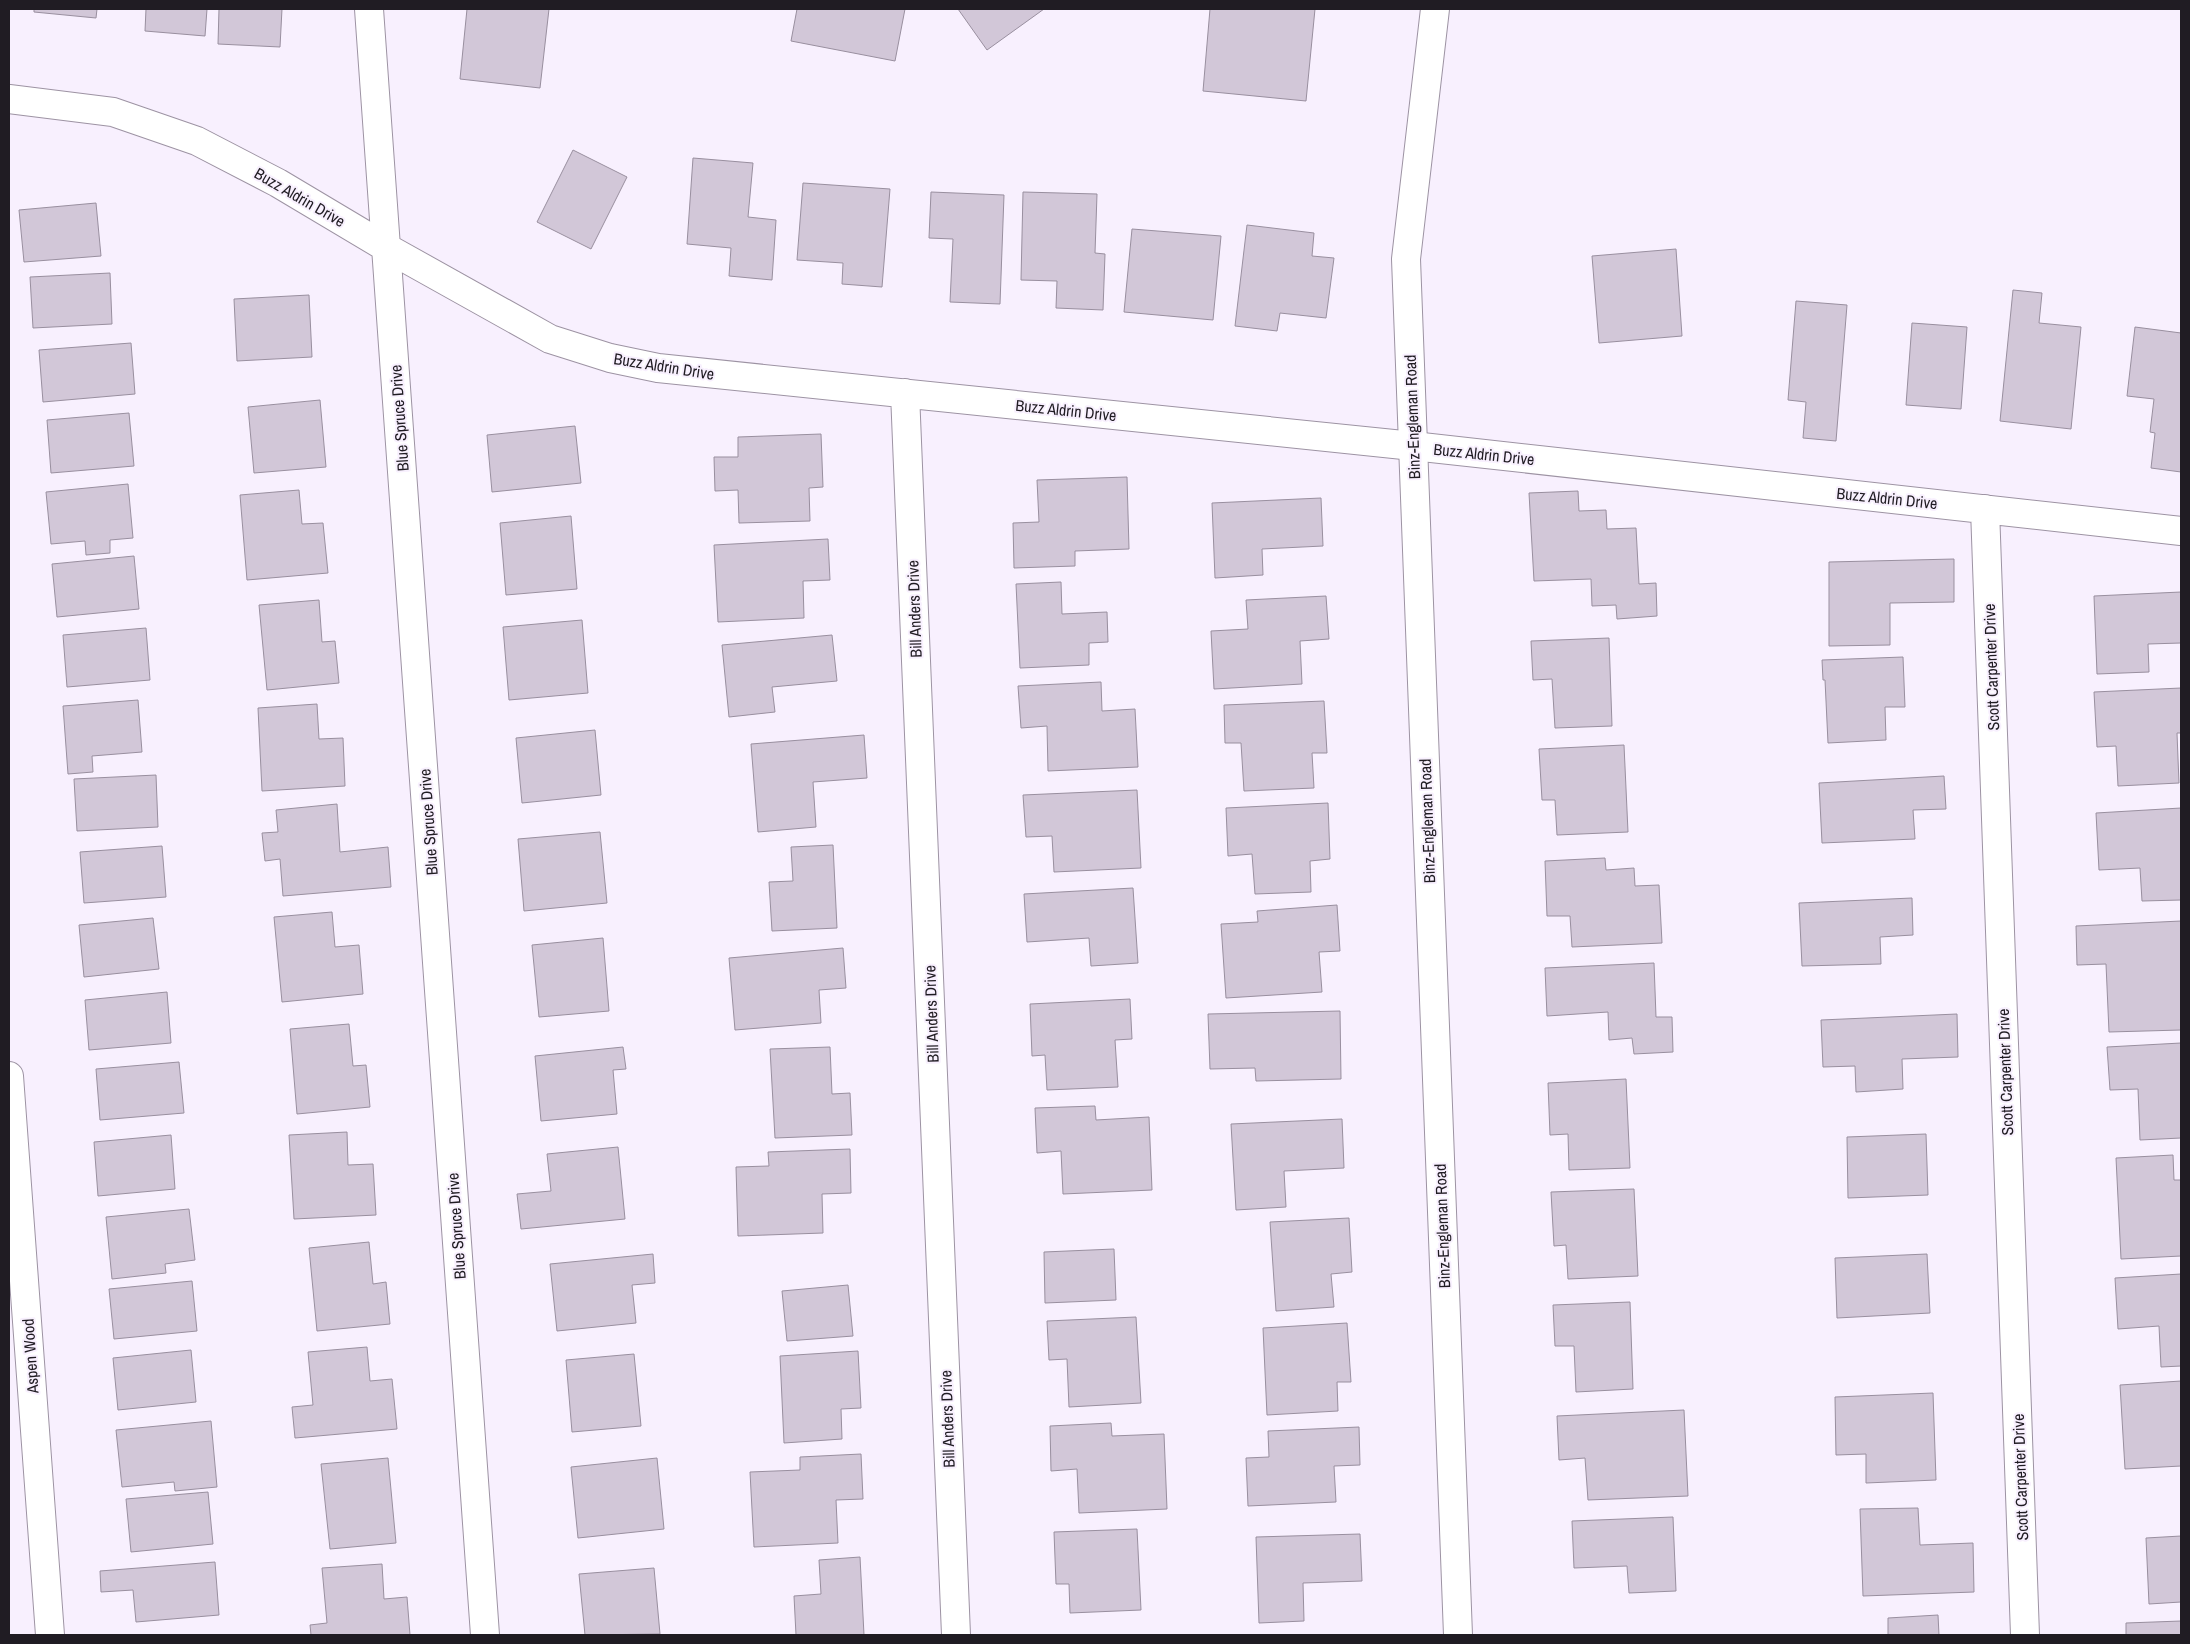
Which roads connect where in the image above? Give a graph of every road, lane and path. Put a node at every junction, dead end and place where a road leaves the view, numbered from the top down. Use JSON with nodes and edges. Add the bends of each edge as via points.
{"nodes":[{"id":1,"x":370,"y":9,"type":"edge"},
{"id":2,"x":1436,"y":9,"type":"edge"},
{"id":3,"x":9,"y":99,"type":"edge"},
{"id":4,"x":387,"y":248,"type":"junction"},
{"id":5,"x":905,"y":393,"type":"junction"},
{"id":6,"x":1413,"y":446,"type":"junction"},
{"id":7,"x":1985,"y":509,"type":"junction"},
{"id":8,"x":2181,"y":530,"type":"edge"},
{"id":9,"x":9,"y":1076,"type":"edge"},
{"id":10,"x":50,"y":1635,"type":"edge"},
{"id":11,"x":485,"y":1635,"type":"edge"},
{"id":12,"x":956,"y":1635,"type":"edge"},
{"id":13,"x":1458,"y":1635,"type":"edge"},
{"id":14,"x":2025,"y":1635,"type":"edge"}],
"edges":[{"from":1,"to":4,"type":"street","name":"Blue Spruce Drive"},
{"from":2,"to":6,"type":"street","name":"Binz-Engleman Road","via":[[1406,259]]},
{"from":3,"to":4,"type":"street","name":"Buzz Aldrin Drive","via":[[112,112],[196,141],[278,183]]},
{"from":4,"to":5,"type":"street","name":"Buzz Aldrin Drive","via":[[550,339],[610,358],[658,368]]},
{"from":4,"to":11,"type":"street","name":"Blue Spruce Drive"},
{"from":5,"to":6,"type":"street","name":"Buzz Aldrin Drive"},
{"from":5,"to":12,"type":"street","name":"Bill Anders Drive"},
{"from":6,"to":7,"type":"street","name":"Buzz Aldrin Drive"},
{"from":6,"to":13,"type":"street","name":"Binz-Engleman Road"},
{"from":7,"to":8,"type":"street","name":"Buzz Aldrin Drive"},
{"from":7,"to":14,"type":"street","name":"Scott Carpenter Drive"},
{"from":9,"to":10,"type":"street","name":"Aspen Wood"}]}
